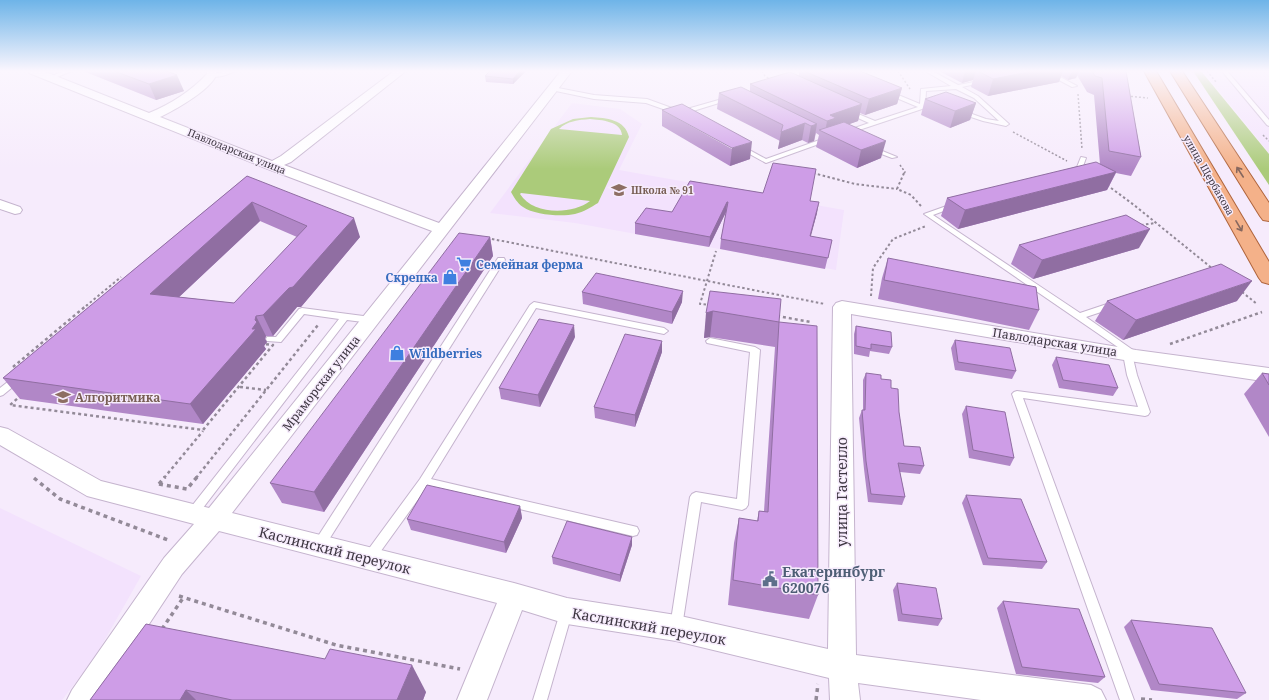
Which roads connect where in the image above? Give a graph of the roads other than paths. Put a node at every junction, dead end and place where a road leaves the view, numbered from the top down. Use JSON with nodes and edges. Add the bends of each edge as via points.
{"nodes":[{"id":1,"x":116,"y":104,"type":"edge"},
{"id":2,"x":175,"y":104,"type":"edge"},
{"id":3,"x":358,"y":104,"type":"edge"},
{"id":4,"x":541,"y":104,"type":"edge"},
{"id":5,"x":654,"y":104,"type":"edge"},
{"id":6,"x":714,"y":104,"type":"edge"},
{"id":7,"x":915,"y":104,"type":"edge"},
{"id":8,"x":923,"y":104,"type":"edge"},
{"id":9,"x":983,"y":104,"type":"edge"},
{"id":10,"x":1169,"y":104,"type":"edge"},
{"id":11,"x":1197,"y":104,"type":"edge"},
{"id":12,"x":1252,"y":104,"type":"edge"},
{"id":13,"x":923,"y":107,"type":"junction"},
{"id":14,"x":845,"y":110,"type":"edge"},
{"id":15,"x":957,"y":110,"type":"edge"},
{"id":16,"x":680,"y":113,"type":"junction"},
{"id":17,"x":150,"y":117,"type":"junction"},
{"id":18,"x":686,"y":117,"type":"edge"},
{"id":19,"x":874,"y":123,"type":"junction"},
{"id":20,"x":1269,"y":124,"type":"edge"},
{"id":21,"x":866,"y":126,"type":"junction"},
{"id":22,"x":844,"y":133,"type":"edge"},
{"id":23,"x":867,"y":133,"type":"edge"},
{"id":24,"x":837,"y":136,"type":"edge"},
{"id":25,"x":815,"y":137,"type":"edge"},
{"id":26,"x":868,"y":140,"type":"edge"},
{"id":27,"x":823,"y":141,"type":"junction"},
{"id":28,"x":732,"y":142,"type":"edge"},
{"id":29,"x":894,"y":157,"type":"road end"},
{"id":30,"x":1083,"y":158,"type":"road end"},
{"id":31,"x":273,"y":166,"type":"junction"},
{"id":32,"x":1065,"y":172,"type":"edge"},
{"id":33,"x":0,"y":204,"type":"edge"},
{"id":34,"x":959,"y":204,"type":"edge"},
{"id":35,"x":15,"y":210,"type":"dead end"},
{"id":36,"x":1269,"y":216,"type":"edge"},
{"id":37,"x":442,"y":229,"type":"junction"},
{"id":38,"x":501,"y":260,"type":"dead end"},
{"id":39,"x":1269,"y":278,"type":"edge"},
{"id":40,"x":1122,"y":302,"type":"edge"},
{"id":41,"x":842,"y":308,"type":"joint"},
{"id":42,"x":345,"y":317,"type":"junction"},
{"id":43,"x":1078,"y":317,"type":"junction"},
{"id":44,"x":371,"y":320,"type":"junction"},
{"id":45,"x":664,"y":331,"type":"dead end"},
{"id":46,"x":270,"y":339,"type":"dead end"},
{"id":47,"x":710,"y":341,"type":"edge"},
{"id":48,"x":1132,"y":355,"type":"junction"},
{"id":49,"x":23,"y":373,"type":"edge"},
{"id":50,"x":1269,"y":375,"type":"edge"},
{"id":51,"x":0,"y":394,"type":"edge"},
{"id":52,"x":0,"y":435,"type":"edge"},
{"id":53,"x":424,"y":482,"type":"junction"},
{"id":54,"x":203,"y":516,"type":"junction"},
{"id":55,"x":633,"y":531,"type":"dead end"},
{"id":56,"x":318,"y":546,"type":"junction"},
{"id":57,"x":369,"y":559,"type":"junction"},
{"id":58,"x":514,"y":595,"type":"junction"},
{"id":59,"x":567,"y":611,"type":"junction"},
{"id":60,"x":676,"y":628,"type":"junction"},
{"id":61,"x":842,"y":667,"type":"junction"},
{"id":62,"x":1132,"y":699,"type":"edge"},
{"id":63,"x":82,"y":700,"type":"edge"},
{"id":64,"x":472,"y":700,"type":"edge"},
{"id":65,"x":540,"y":700,"type":"edge"},
{"id":66,"x":845,"y":700,"type":"edge"},
{"id":67,"x":1091,"y":700,"type":"edge"}],
"edges":[{"from":1,"to":17,"type":"street","name":"Павлодарская улица"},
{"from":2,"to":17,"type":"street"},
{"from":3,"to":31,"type":"street","via":[[286,159]]},
{"from":4,"to":37,"type":"street","name":"Мраморская улица"},
{"from":5,"to":16,"type":"lane"},
{"from":6,"to":16,"type":"lane"},
{"from":7,"to":13,"type":"lane"},
{"from":8,"to":13,"type":"lane"},
{"from":9,"to":15,"type":"lane","via":[[1006,124]]},
{"from":10,"to":39,"type":"main road","name":"улица Щербакова","one_way":true},
{"from":36,"to":11,"type":"main road","one_way":true},
{"from":12,"to":20,"type":"lane"},
{"from":13,"to":19,"type":"lane"},
{"from":14,"to":19,"type":"lane"},
{"from":16,"to":18,"type":"lane"},
{"from":17,"to":31,"type":"street","name":"Павлодарская улица"},
{"from":19,"to":21,"type":"lane"},
{"from":21,"to":22,"type":"lane"},
{"from":21,"to":23,"type":"lane"},
{"from":24,"to":27,"type":"lane"},
{"from":25,"to":27,"type":"lane"},
{"from":26,"to":29,"type":"lane","via":[[870,147]]},
{"from":27,"to":28,"type":"lane","via":[[766,161]]},
{"from":30,"to":32,"type":"lane","via":[[1080,168]]},
{"from":31,"to":37,"type":"street","name":"Павлодарская улица"},
{"from":33,"to":35,"type":"street"},
{"from":34,"to":43,"type":"lane","via":[[928,214],[1004,261]]},
{"from":37,"to":44,"type":"street","name":"Мраморская улица"},
{"from":38,"to":56,"type":"lane"},
{"from":40,"to":43,"type":"lane"},
{"from":41,"to":48,"type":"street","name":"Павлодарская улица"},
{"from":41,"to":61,"type":"street","name":"улица Гастелло"},
{"from":42,"to":44,"type":"lane"},
{"from":42,"to":46,"type":"lane","via":[[302,311],[278,340]]},
{"from":42,"to":54,"type":"lane"},
{"from":43,"to":48,"type":"lane"},
{"from":44,"to":54,"type":"street","name":"Мраморская улица"},
{"from":45,"to":53,"type":"lane","via":[[534,305]]},
{"from":47,"to":60,"type":"lane","via":[[756,350],[742,505],[696,497]]},
{"from":48,"to":50,"type":"street","name":"Павлодарская улица"},
{"from":48,"to":62,"type":"lane","via":[[1132,375],[1145,412],[1017,394]]},
{"from":49,"to":51,"type":"lane"},
{"from":52,"to":54,"type":"street","name":"Каслинский переулок","via":[[95,489]]},
{"from":53,"to":55,"type":"lane"},
{"from":53,"to":57,"type":"lane"},
{"from":54,"to":56,"type":"street","name":"Каслинский переулок"},
{"from":54,"to":63,"type":"street","name":"Мраморская улица","via":[[173,566]]},
{"from":56,"to":57,"type":"street","name":"Каслинский переулок"},
{"from":57,"to":58,"type":"street","name":"Каслинский переулок"},
{"from":58,"to":59,"type":"street","name":"Каслинский переулок"},
{"from":58,"to":64,"type":"street"},
{"from":59,"to":60,"type":"street","name":"Каслинский переулок"},
{"from":59,"to":65,"type":"lane"},
{"from":60,"to":61,"type":"street","name":"Каслинский переулок"},
{"from":61,"to":66,"type":"street","name":"улица Гастелло"},
{"from":61,"to":67,"type":"street","name":"Каслинский переулок"}]}
